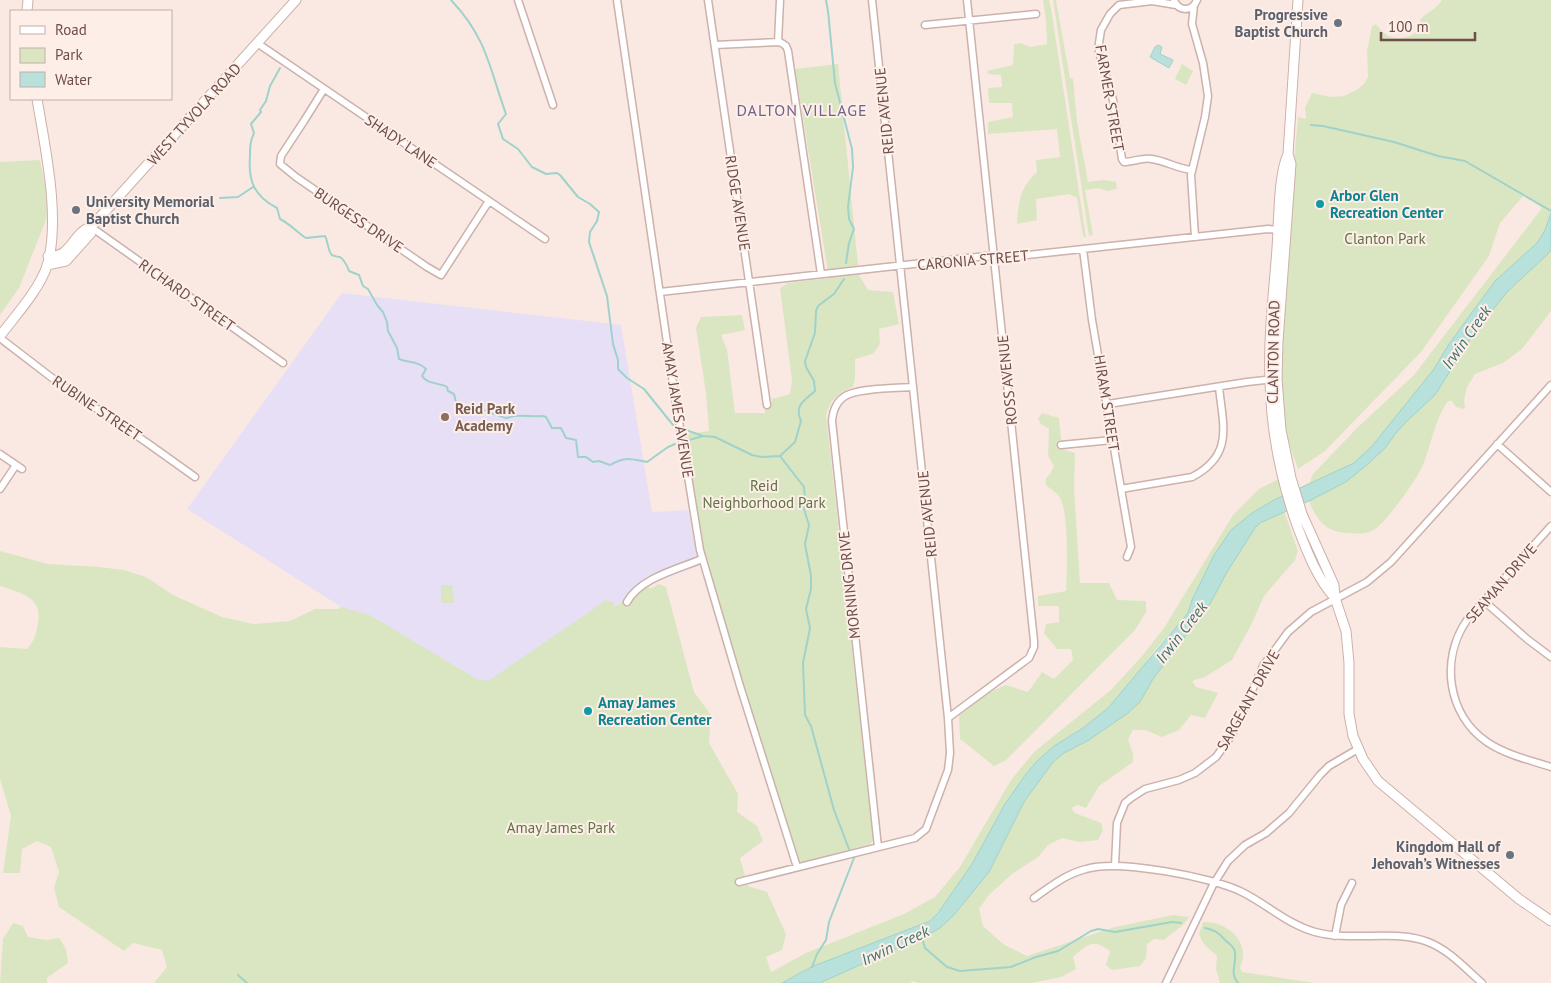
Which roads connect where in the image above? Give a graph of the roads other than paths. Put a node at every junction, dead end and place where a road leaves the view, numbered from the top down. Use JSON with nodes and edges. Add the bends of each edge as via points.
{"nodes":[{"id":1,"x":296,"y":0,"type":"edge"},
{"id":2,"x":518,"y":0,"type":"edge"},
{"id":3,"x":617,"y":0,"type":"edge"},
{"id":4,"x":708,"y":0,"type":"edge"},
{"id":5,"x":780,"y":0,"type":"edge"},
{"id":6,"x":872,"y":0,"type":"edge"},
{"id":7,"x":967,"y":0,"type":"edge"},
{"id":8,"x":1203,"y":0,"type":"edge"},
{"id":9,"x":1298,"y":0,"type":"edge"},
{"id":10,"x":1156,"y":1,"type":"edge"},
{"id":11,"x":1196,"y":2,"type":"edge"},
{"id":12,"x":1117,"y":3,"type":"edge"},
{"id":13,"x":1178,"y":4,"type":"edge"},
{"id":14,"x":1036,"y":14,"type":"dead end"},
{"id":15,"x":969,"y":21,"type":"junction"},
{"id":16,"x":1192,"y":24,"type":"junction"},
{"id":17,"x":925,"y":25,"type":"dead end"},
{"id":18,"x":778,"y":42,"type":"junction"},
{"id":19,"x":257,"y":43,"type":"junction"},
{"id":20,"x":714,"y":45,"type":"junction"},
{"id":21,"x":324,"y":88,"type":"junction"},
{"id":22,"x":37,"y":100,"type":"edge"},
{"id":23,"x":553,"y":105,"type":"dead end"},
{"id":24,"x":1192,"y":170,"type":"junction"},
{"id":25,"x":490,"y":201,"type":"junction"},
{"id":26,"x":91,"y":227,"type":"junction"},
{"id":27,"x":1282,"y":230,"type":"junction"},
{"id":28,"x":1195,"y":237,"type":"junction"},
{"id":29,"x":545,"y":239,"type":"dead end"},
{"id":30,"x":1083,"y":249,"type":"junction"},
{"id":31,"x":994,"y":257,"type":"junction"},
{"id":32,"x":48,"y":261,"type":"junction"},
{"id":33,"x":901,"y":267,"type":"junction"},
{"id":34,"x":821,"y":274,"type":"junction"},
{"id":35,"x":750,"y":282,"type":"junction"},
{"id":36,"x":660,"y":292,"type":"junction"},
{"id":37,"x":0,"y":337,"type":"edge"},
{"id":38,"x":283,"y":363,"type":"dead end"},
{"id":39,"x":1274,"y":379,"type":"junction"},
{"id":40,"x":1551,"y":385,"type":"edge"},
{"id":41,"x":913,"y":387,"type":"junction"},
{"id":42,"x":1219,"y":387,"type":"junction"},
{"id":43,"x":1108,"y":404,"type":"junction"},
{"id":44,"x":767,"y":405,"type":"dead end"},
{"id":45,"x":1112,"y":440,"type":"junction"},
{"id":46,"x":1497,"y":444,"type":"junction"},
{"id":47,"x":1061,"y":445,"type":"dead end"},
{"id":48,"x":0,"y":454,"type":"edge"},
{"id":49,"x":195,"y":476,"type":"dead end"},
{"id":50,"x":0,"y":488,"type":"edge"},
{"id":51,"x":1122,"y":489,"type":"junction"},
{"id":52,"x":1551,"y":492,"type":"edge"},
{"id":53,"x":1551,"y":526,"type":"edge"},
{"id":54,"x":1128,"y":557,"type":"dead end"},
{"id":55,"x":702,"y":559,"type":"junction"},
{"id":56,"x":1335,"y":598,"type":"junction"},
{"id":57,"x":1484,"y":601,"type":"junction"},
{"id":58,"x":627,"y":602,"type":"dead end"},
{"id":59,"x":1551,"y":657,"type":"edge"},
{"id":60,"x":948,"y":718,"type":"junction"},
{"id":61,"x":1358,"y":749,"type":"junction"},
{"id":62,"x":1551,"y":767,"type":"edge"},
{"id":63,"x":878,"y":847,"type":"junction"},
{"id":64,"x":1116,"y":865,"type":"junction"},
{"id":65,"x":797,"y":867,"type":"junction"},
{"id":66,"x":739,"y":882,"type":"dead end"},
{"id":67,"x":1215,"y":882,"type":"junction"},
{"id":68,"x":1352,"y":883,"type":"dead end"},
{"id":69,"x":1034,"y":898,"type":"dead end"},
{"id":70,"x":1551,"y":922,"type":"edge"},
{"id":71,"x":1336,"y":936,"type":"junction"},
{"id":72,"x":1166,"y":983,"type":"edge"},
{"id":73,"x":1482,"y":983,"type":"edge"}],
"edges":[{"from":1,"to":19,"type":"main road","name":"WEST TYVOLA ROAD"},
{"from":2,"to":23,"type":"street"},
{"from":3,"to":36,"type":"street","name":"AMAY JAMES AVENUE"},
{"from":4,"to":20,"type":"street","name":"RIDGE AVENUE"},
{"from":5,"to":18,"type":"street"},
{"from":6,"to":33,"type":"street","name":"REID AVENUE"},
{"from":7,"to":15,"type":"street","name":"ROSS AVENUE"},
{"from":8,"to":11,"type":"street"},
{"from":9,"to":27,"type":"main road","name":"CLANTON ROAD","via":[[1288,154],[1283,164]]},
{"from":10,"to":12,"type":"street","name":"FARMER STREET"},
{"from":10,"to":13,"type":"street","name":"FARMER STREET"},
{"from":11,"to":13,"type":"street","via":[[1189,9]]},
{"from":11,"to":16,"type":"street"},
{"from":12,"to":24,"type":"street","name":"FARMER STREET","via":[[1101,30],[1099,43],[1113,100],[1122,159],[1128,162],[1149,158]]},
{"from":13,"to":16,"type":"street"},
{"from":14,"to":15,"type":"street"},
{"from":15,"to":17,"type":"street"},
{"from":15,"to":31,"type":"street","name":"ROSS AVENUE"},
{"from":16,"to":24,"type":"street","via":[[1208,96]]},
{"from":18,"to":20,"type":"street"},
{"from":18,"to":34,"type":"street","via":[[788,51]]},
{"from":19,"to":21,"type":"street","name":"SHADY LANE"},
{"from":19,"to":26,"type":"main road","name":"WEST TYVOLA ROAD"},
{"from":20,"to":35,"type":"street","name":"RIDGE AVENUE"},
{"from":21,"to":25,"type":"street","name":"SHADY LANE"},
{"from":21,"to":25,"type":"street","name":"BURGESS DRIVE","via":[[279,162],[296,177],[441,275]]},
{"from":22,"to":32,"type":"main road","via":[[53,223]]},
{"from":24,"to":28,"type":"street"},
{"from":25,"to":29,"type":"street","name":"SHADY LANE"},
{"from":26,"to":32,"type":"main road","name":"WEST TYVOLA ROAD","via":[[64,253]]},
{"from":26,"to":38,"type":"street","name":"RICHARD STREET"},
{"from":27,"to":28,"type":"street","name":"CARONIA STREET"},
{"from":27,"to":39,"type":"main road","name":"CLANTON ROAD","via":[[1270,346]]},
{"from":28,"to":30,"type":"street","name":"CARONIA STREET"},
{"from":30,"to":31,"type":"street","name":"CARONIA STREET"},
{"from":30,"to":43,"type":"street","name":"HIRAM STREET"},
{"from":31,"to":33,"type":"street","name":"CARONIA STREET"},
{"from":31,"to":60,"type":"street","name":"ROSS AVENUE","via":[[1034,647],[1023,663]]},
{"from":32,"to":37,"type":"main road","via":[[32,293]]},
{"from":33,"to":34,"type":"street","name":"CARONIA STREET"},
{"from":33,"to":41,"type":"street","name":"REID AVENUE"},
{"from":34,"to":35,"type":"street","name":"CARONIA STREET"},
{"from":35,"to":36,"type":"street","name":"CARONIA STREET"},
{"from":35,"to":44,"type":"street","name":"RIDGE AVENUE"},
{"from":36,"to":55,"type":"street","name":"AMAY JAMES AVENUE"},
{"from":37,"to":49,"type":"street","name":"RUBINE STREET","via":[[60,384]]},
{"from":39,"to":42,"type":"street"},
{"from":39,"to":56,"type":"main road","name":"CLANTON ROAD","via":[[1275,439],[1298,516],[1334,585]]},
{"from":40,"to":46,"type":"street","name":"SARGEANT DRIVE"},
{"from":41,"to":60,"type":"street","name":"REID AVENUE"},
{"from":41,"to":63,"type":"street","name":"MORNING DRIVE","via":[[848,394],[834,410],[832,420]]},
{"from":42,"to":43,"type":"street"},
{"from":42,"to":51,"type":"street","via":[[1225,429],[1220,452],[1212,463],[1192,477]]},
{"from":43,"to":45,"type":"street","name":"HIRAM STREET"},
{"from":45,"to":47,"type":"street"},
{"from":45,"to":51,"type":"street","name":"HIRAM STREET"},
{"from":46,"to":52,"type":"street"},
{"from":46,"to":56,"type":"street","name":"SARGEANT DRIVE","via":[[1391,562],[1367,582]]},
{"from":48,"to":50,"type":"street","via":[[19,467]]},
{"from":51,"to":54,"type":"street","name":"HIRAM STREET","via":[[1131,547]]},
{"from":53,"to":57,"type":"street","name":"SEAMAN DRIVE"},
{"from":55,"to":58,"type":"street","via":[[642,584],[632,592]]},
{"from":55,"to":65,"type":"street","name":"AMAY JAMES AVENUE"},
{"from":56,"to":61,"type":"main road","name":"CLANTON ROAD","via":[[1346,631],[1350,725]]},
{"from":56,"to":64,"type":"street","name":"SARGEANT DRIVE","via":[[1298,622],[1276,646],[1255,680],[1232,735],[1216,757],[1195,773],[1145,789],[1126,803],[1117,823]]},
{"from":57,"to":59,"type":"street"},
{"from":57,"to":62,"type":"street","name":"SEAMAN DRIVE","via":[[1462,629],[1453,653],[1451,671],[1460,711],[1471,727],[1487,741],[1510,754]]},
{"from":60,"to":63,"type":"street","name":"REID AVENUE","via":[[950,762],[926,829],[915,838]]},
{"from":61,"to":67,"type":"street","via":[[1329,766],[1278,824],[1235,854]]},
{"from":61,"to":70,"type":"main road","name":"CLANTON ROAD","via":[[1370,771],[1390,792]]},
{"from":63,"to":65,"type":"street","name":"REID AVENUE"},
{"from":64,"to":67,"type":"street"},
{"from":64,"to":69,"type":"street","via":[[1074,872]]},
{"from":65,"to":66,"type":"street","name":"REID AVENUE"},
{"from":67,"to":71,"type":"street","via":[[1243,892],[1297,926]]},
{"from":67,"to":72,"type":"street"},
{"from":68,"to":71,"type":"street","via":[[1342,905]]},
{"from":71,"to":73,"type":"street","via":[[1404,936],[1422,940],[1444,950]]}]}
